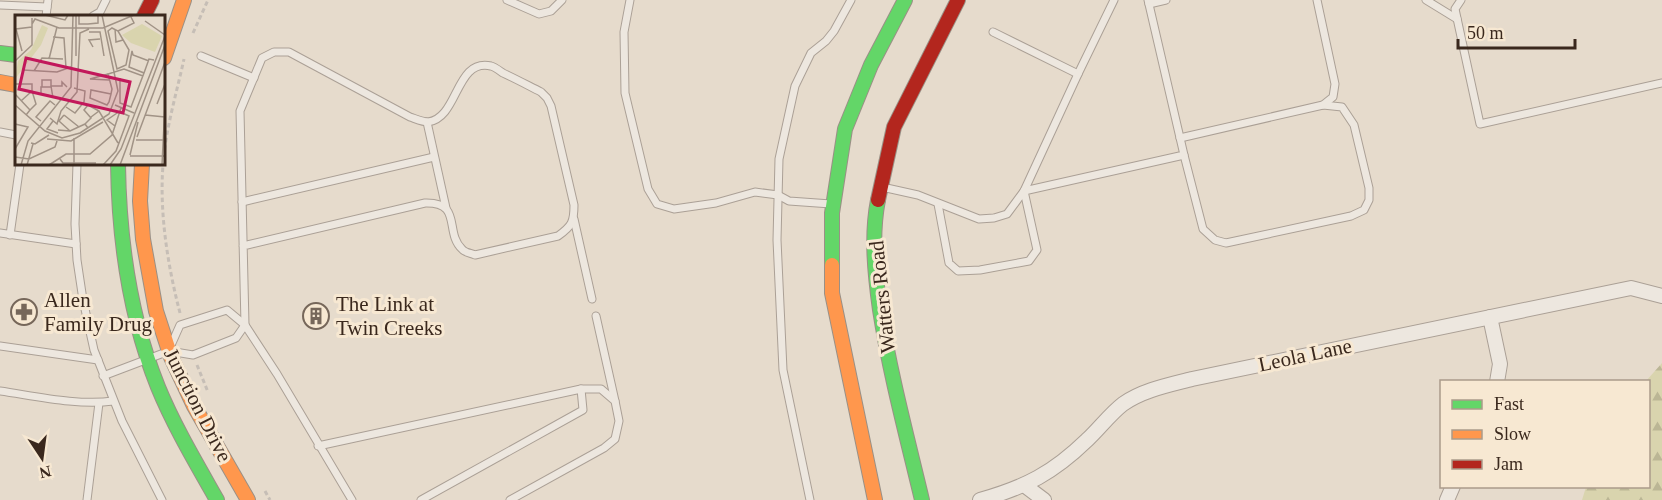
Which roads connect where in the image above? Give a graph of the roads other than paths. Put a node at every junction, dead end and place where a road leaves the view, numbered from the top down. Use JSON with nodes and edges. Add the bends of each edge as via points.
{"nodes":[{"id":1,"x":106,"y":0,"type":"edge"},
{"id":2,"x":152,"y":0,"type":"edge"},
{"id":3,"x":184,"y":0,"type":"edge"},
{"id":4,"x":562,"y":0,"type":"edge"},
{"id":5,"x":630,"y":0,"type":"edge"},
{"id":6,"x":850,"y":0,"type":"edge"},
{"id":7,"x":905,"y":0,"type":"edge"},
{"id":8,"x":958,"y":0,"type":"edge"},
{"id":9,"x":1114,"y":0,"type":"edge"},
{"id":10,"x":1166,"y":0,"type":"edge"},
{"id":11,"x":1317,"y":0,"type":"edge"},
{"id":12,"x":1426,"y":0,"type":"edge"},
{"id":13,"x":1461,"y":0,"type":"edge"},
{"id":14,"x":512,"y":1,"type":"edge"},
{"id":15,"x":1148,"y":2,"type":"edge"},
{"id":16,"x":47,"y":4,"type":"edge"},
{"id":17,"x":0,"y":5,"type":"edge"},
{"id":18,"x":95,"y":15,"type":"edge"},
{"id":19,"x":144,"y":15,"type":"edge"},
{"id":20,"x":1457,"y":19,"type":"junction"},
{"id":21,"x":993,"y":32,"type":"dead end"},
{"id":22,"x":0,"y":53,"type":"edge"},
{"id":23,"x":15,"y":55,"type":"edge"},
{"id":24,"x":165,"y":55,"type":"edge"},
{"id":25,"x":201,"y":56,"type":"dead end"},
{"id":26,"x":1078,"y":74,"type":"junction"},
{"id":27,"x":254,"y":78,"type":"junction"},
{"id":28,"x":0,"y":82,"type":"edge"},
{"id":29,"x":1662,"y":83,"type":"edge"},
{"id":30,"x":15,"y":85,"type":"edge"},
{"id":31,"x":1323,"y":105,"type":"junction"},
{"id":32,"x":427,"y":122,"type":"junction"},
{"id":33,"x":0,"y":132,"type":"edge"},
{"id":34,"x":15,"y":135,"type":"edge"},
{"id":35,"x":1180,"y":138,"type":"junction"},
{"id":36,"x":1184,"y":155,"type":"junction"},
{"id":37,"x":434,"y":157,"type":"junction"},
{"id":38,"x":20,"y":165,"type":"edge"},
{"id":39,"x":77,"y":165,"type":"edge"},
{"id":40,"x":118,"y":165,"type":"edge"},
{"id":41,"x":142,"y":165,"type":"edge"},
{"id":42,"x":881,"y":186,"type":"junction"},
{"id":43,"x":1024,"y":191,"type":"junction"},
{"id":44,"x":778,"y":195,"type":"junction"},
{"id":45,"x":242,"y":202,"type":"junction"},
{"id":46,"x":833,"y":204,"type":"junction"},
{"id":47,"x":938,"y":204,"type":"junction"},
{"id":48,"x":446,"y":208,"type":"junction"},
{"id":49,"x":574,"y":219,"type":"junction"},
{"id":50,"x":0,"y":233,"type":"edge"},
{"id":51,"x":10,"y":235,"type":"junction"},
{"id":52,"x":76,"y":244,"type":"junction"},
{"id":53,"x":243,"y":246,"type":"junction"},
{"id":54,"x":1662,"y":296,"type":"edge"},
{"id":55,"x":592,"y":299,"type":"dead end"},
{"id":56,"x":596,"y":316,"type":"dead end"},
{"id":57,"x":1490,"y":317,"type":"junction"},
{"id":58,"x":245,"y":325,"type":"junction"},
{"id":59,"x":0,"y":346,"type":"edge"},
{"id":60,"x":169,"y":351,"type":"junction"},
{"id":61,"x":147,"y":358,"type":"junction"},
{"id":62,"x":98,"y":360,"type":"junction"},
{"id":63,"x":103,"y":376,"type":"junction"},
{"id":64,"x":1497,"y":380,"type":"edge"},
{"id":65,"x":581,"y":389,"type":"junction"},
{"id":66,"x":0,"y":391,"type":"edge"},
{"id":67,"x":113,"y":401,"type":"junction"},
{"id":68,"x":615,"y":401,"type":"junction"},
{"id":69,"x":99,"y":403,"type":"junction"},
{"id":70,"x":318,"y":446,"type":"junction"},
{"id":71,"x":1024,"y":485,"type":"junction"},
{"id":72,"x":87,"y":500,"type":"edge"},
{"id":73,"x":162,"y":500,"type":"edge"},
{"id":74,"x":217,"y":500,"type":"edge"},
{"id":75,"x":248,"y":500,"type":"edge"},
{"id":76,"x":352,"y":500,"type":"edge"},
{"id":77,"x":421,"y":500,"type":"edge"},
{"id":78,"x":510,"y":500,"type":"edge"},
{"id":79,"x":810,"y":500,"type":"edge"},
{"id":80,"x":874,"y":500,"type":"edge"},
{"id":81,"x":922,"y":500,"type":"edge"},
{"id":82,"x":980,"y":500,"type":"edge"},
{"id":83,"x":1044,"y":500,"type":"edge"}],
"edges":[{"from":1,"to":18,"type":"lane"},
{"from":2,"to":19,"type":"main road"},
{"from":3,"to":24,"type":"main road"},
{"from":4,"to":14,"type":"lane","via":[[551,11],[539,14]]},
{"from":5,"to":44,"type":"lane","via":[[624,32],[625,93],[648,189],[657,204],[674,209],[755,192]]},
{"from":6,"to":44,"type":"lane","via":[[834,31],[811,53],[795,86],[778,159]]},
{"from":7,"to":46,"type":"main road","name":"Watters Road","via":[[871,64],[845,129]]},
{"from":8,"to":42,"type":"main road","name":"Watters Road","via":[[894,127]]},
{"from":9,"to":26,"type":"lane"},
{"from":10,"to":15,"type":"lane"},
{"from":11,"to":31,"type":"lane","via":[[1335,84],[1333,97]]},
{"from":12,"to":20,"type":"lane"},
{"from":13,"to":20,"type":"lane","via":[[1455,9]]},
{"from":15,"to":35,"type":"lane"},
{"from":16,"to":17,"type":"lane"},
{"from":20,"to":29,"type":"lane","via":[[1480,124]]},
{"from":21,"to":26,"type":"lane"},
{"from":22,"to":23,"type":"main road"},
{"from":25,"to":27,"type":"lane"},
{"from":26,"to":43,"type":"lane"},
{"from":27,"to":32,"type":"lane","via":[[262,58],[274,52],[289,52],[410,117]]},
{"from":27,"to":45,"type":"lane","via":[[240,111]]},
{"from":28,"to":30,"type":"main road"},
{"from":31,"to":35,"type":"lane"},
{"from":31,"to":36,"type":"lane","via":[[1342,107],[1354,125],[1369,200],[1364,210],[1351,216],[1226,243],[1215,240],[1203,229]]},
{"from":32,"to":37,"type":"lane"},
{"from":32,"to":49,"type":"lane","via":[[443,114],[462,81],[480,66],[491,66],[541,92],[551,106]]},
{"from":33,"to":34,"type":"lane"},
{"from":35,"to":36,"type":"lane"},
{"from":36,"to":43,"type":"lane"},
{"from":37,"to":45,"type":"lane"},
{"from":37,"to":48,"type":"lane"},
{"from":38,"to":51,"type":"lane"},
{"from":39,"to":52,"type":"lane"},
{"from":40,"to":61,"type":"main road","name":"Junction Drive","via":[[117,201],[127,287]]},
{"from":41,"to":60,"type":"main road","name":"Junction Drive","via":[[142,239],[156,311]]},
{"from":42,"to":47,"type":"lane"},
{"from":42,"to":81,"type":"main road","name":"Watters Road","via":[[875,215],[875,274],[887,353]]},
{"from":43,"to":47,"type":"lane","via":[[1007,214],[994,218],[979,219]]},
{"from":43,"to":47,"type":"lane","via":[[1038,250],[1029,261],[980,270],[958,271],[949,263]]},
{"from":44,"to":46,"type":"lane","via":[[789,201]]},
{"from":44,"to":79,"type":"lane","via":[[783,370]]},
{"from":45,"to":53,"type":"lane"},
{"from":46,"to":80,"type":"main road","name":"Watters Road","via":[[832,293]]},
{"from":48,"to":49,"type":"lane","via":[[457,242],[464,251],[475,255],[558,236]]},
{"from":48,"to":53,"type":"lane","via":[[425,203]]},
{"from":49,"to":55,"type":"lane"},
{"from":50,"to":51,"type":"lane"},
{"from":51,"to":52,"type":"lane"},
{"from":52,"to":62,"type":"lane","via":[[83,300]]},
{"from":53,"to":58,"type":"lane"},
{"from":54,"to":57,"type":"street","name":"Leola Lane","via":[[1631,288]]},
{"from":56,"to":68,"type":"lane"},
{"from":57,"to":64,"type":"street","via":[[1500,364]]},
{"from":57,"to":71,"type":"street","name":"Leola Lane","via":[[1153,389],[1124,404],[1054,469]]},
{"from":58,"to":60,"type":"lane","via":[[236,338],[193,355]]},
{"from":58,"to":60,"type":"lane","via":[[227,310],[180,325]]},
{"from":58,"to":70,"type":"lane"},
{"from":59,"to":62,"type":"lane"},
{"from":60,"to":61,"type":"lane"},
{"from":60,"to":75,"type":"main road","name":"Junction Drive","via":[[194,406]]},
{"from":61,"to":63,"type":"lane"},
{"from":61,"to":74,"type":"main road","name":"Junction Drive","via":[[184,442]]},
{"from":62,"to":63,"type":"lane"},
{"from":63,"to":67,"type":"lane"},
{"from":65,"to":68,"type":"lane","via":[[601,389]]},
{"from":65,"to":70,"type":"lane"},
{"from":65,"to":77,"type":"lane","via":[[583,410]]},
{"from":66,"to":69,"type":"lane"},
{"from":67,"to":69,"type":"lane"},
{"from":67,"to":73,"type":"lane"},
{"from":68,"to":78,"type":"lane","via":[[619,421],[615,439]]},
{"from":69,"to":72,"type":"lane"},
{"from":70,"to":76,"type":"lane"},
{"from":71,"to":82,"type":"street","name":"Leola Lane"},
{"from":71,"to":83,"type":"street"}]}
